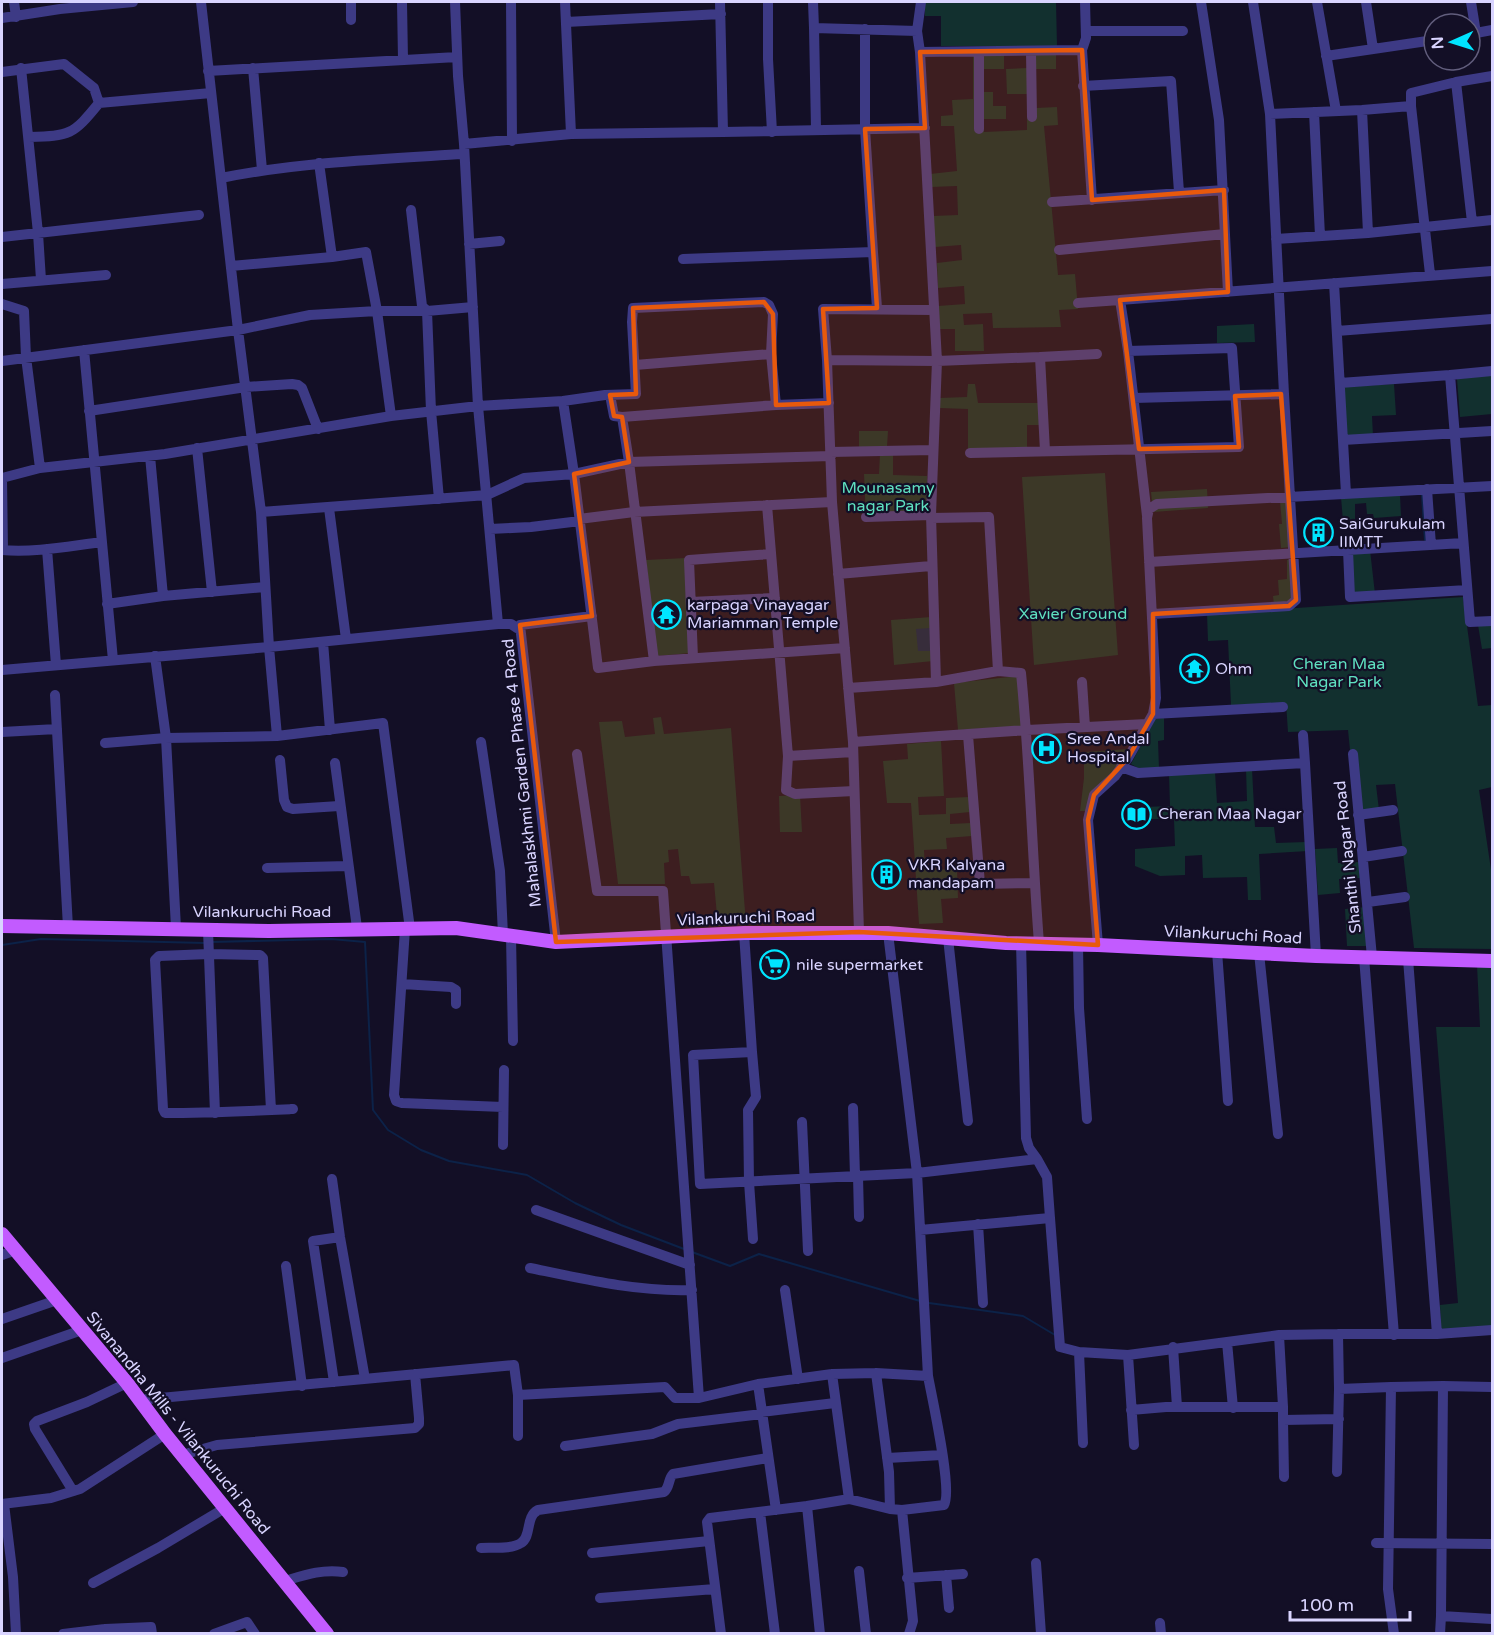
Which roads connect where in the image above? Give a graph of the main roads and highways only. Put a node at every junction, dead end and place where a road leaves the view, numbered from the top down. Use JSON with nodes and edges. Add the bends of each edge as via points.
{"nodes":[{"id":1,"x":2,"y":926,"type":"edge"},
{"id":2,"x":1492,"y":961,"type":"edge"},
{"id":3,"x":2,"y":1234,"type":"edge"},
{"id":4,"x":327,"y":1634,"type":"edge"}],
"edges":[{"from":1,"to":2,"type":"main road","name":"Vilankuruchi Road","via":[[269,931],[456,928],[556,942],[859,932],[1021,943]]},
{"from":3,"to":4,"type":"main road","name":"Sivanandha Mills - Vilankuruchi Road","via":[[127,1383]]}]}
